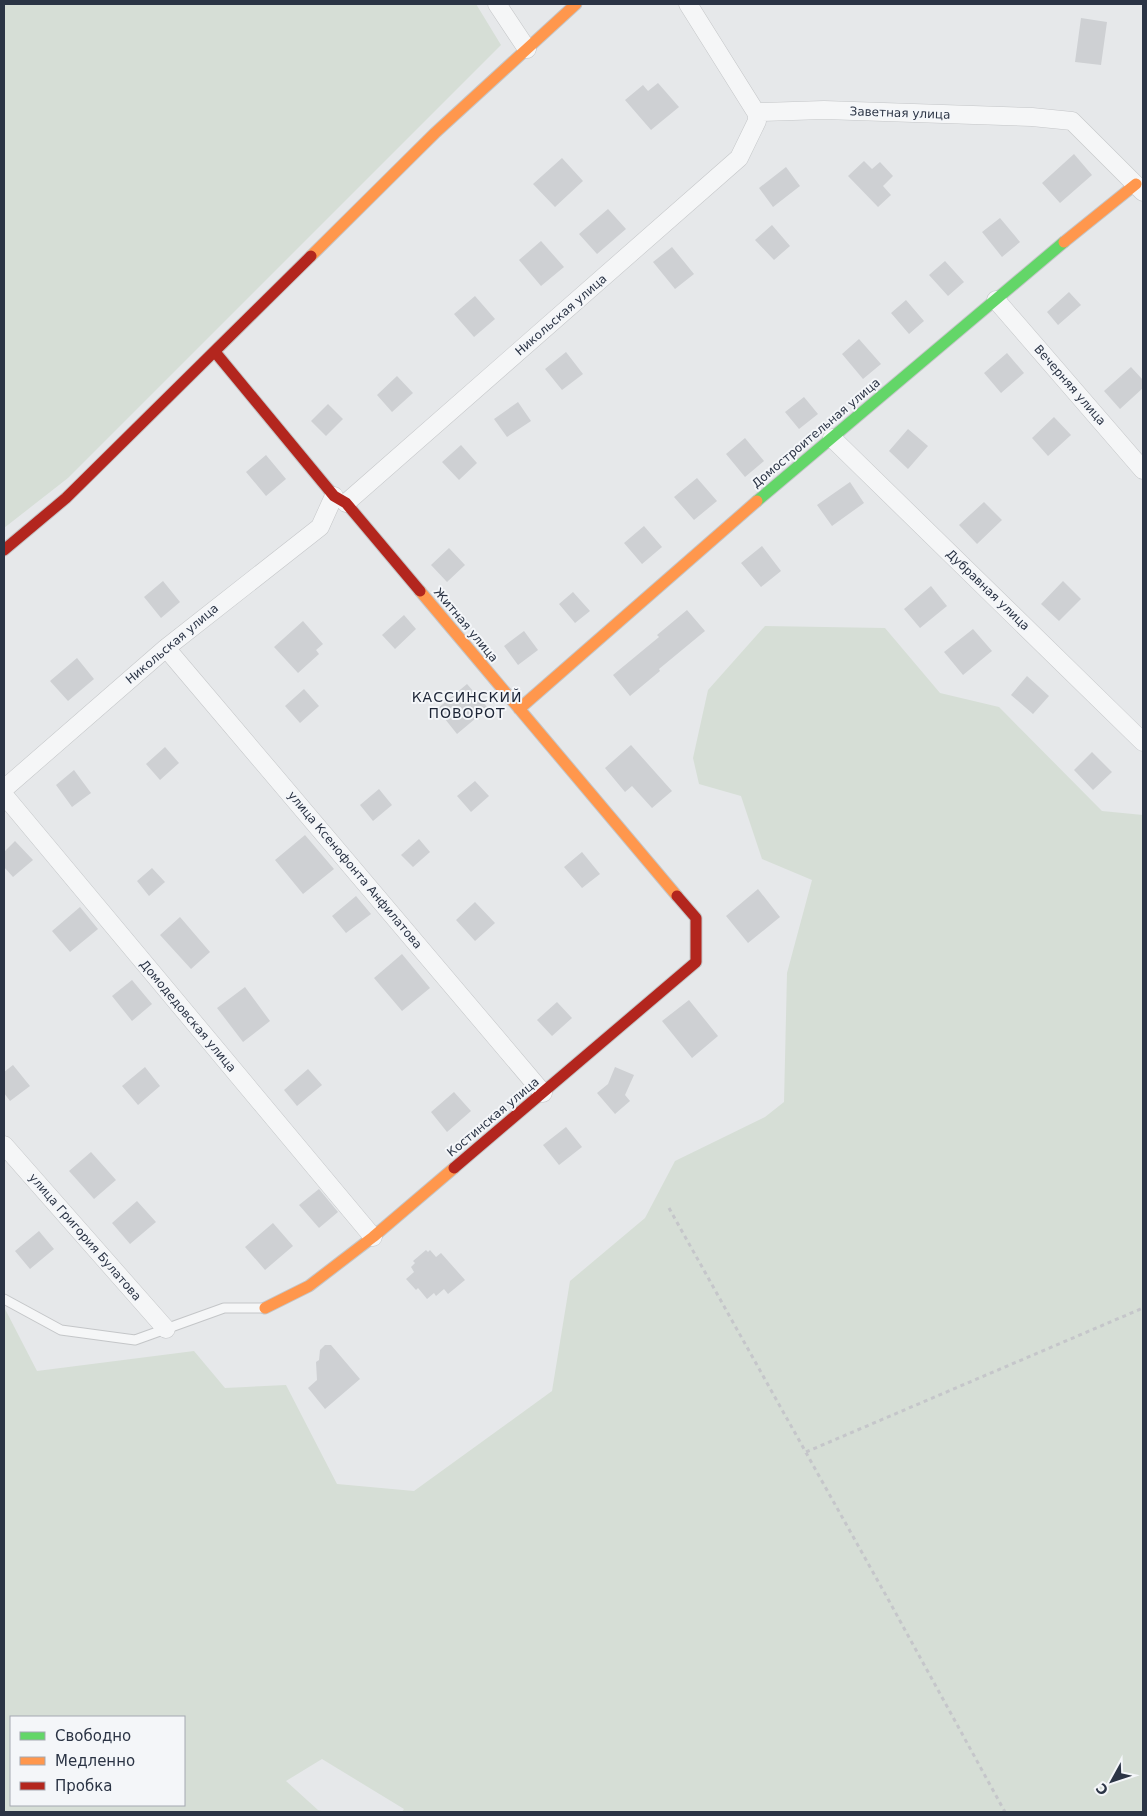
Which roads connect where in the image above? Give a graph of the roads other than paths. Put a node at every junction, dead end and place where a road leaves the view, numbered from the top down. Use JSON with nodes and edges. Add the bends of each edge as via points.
{"nodes":[{"id":1,"x":497,"y":4,"type":"edge"},
{"id":2,"x":576,"y":4,"type":"edge"},
{"id":3,"x":688,"y":4,"type":"edge"},
{"id":4,"x":527,"y":49,"type":"junction"},
{"id":5,"x":758,"y":114,"type":"junction"},
{"id":6,"x":1140,"y":188,"type":"edge"},
{"id":7,"x":996,"y":300,"type":"junction"},
{"id":8,"x":215,"y":352,"type":"junction"},
{"id":9,"x":832,"y":438,"type":"junction"},
{"id":10,"x":1143,"y":470,"type":"edge"},
{"id":11,"x":340,"y":499,"type":"junction"},
{"id":12,"x":4,"y":550,"type":"edge"},
{"id":13,"x":166,"y":648,"type":"junction"},
{"id":14,"x":519,"y":709,"type":"junction"},
{"id":15,"x":1143,"y":742,"type":"edge"},
{"id":16,"x":4,"y":790,"type":"edge"},
{"id":17,"x":4,"y":795,"type":"edge"},
{"id":18,"x":696,"y":918,"type":"joint"},
{"id":19,"x":543,"y":1093,"type":"junction"},
{"id":20,"x":4,"y":1145,"type":"edge"},
{"id":21,"x":373,"y":1237,"type":"junction"},
{"id":22,"x":4,"y":1299,"type":"edge"},
{"id":23,"x":265,"y":1308,"type":"joint"},
{"id":24,"x":166,"y":1329,"type":"junction"}],
"edges":[{"from":1,"to":4,"type":"street"},
{"from":2,"to":4,"type":"street"},
{"from":3,"to":5,"type":"street"},
{"from":4,"to":8,"type":"street","via":[[434,134]]},
{"from":5,"to":6,"type":"street","name":"Заветная улица","via":[[824,110],[1032,117],[1072,122]]},
{"from":5,"to":11,"type":"street","name":"Никольская улица","via":[[739,158]]},
{"from":6,"to":7,"type":"street","name":"Домостроительная улица"},
{"from":7,"to":9,"type":"street","name":"Домостроительная улица"},
{"from":7,"to":10,"type":"street","name":"Вечерняя улица"},
{"from":8,"to":11,"type":"street","name":"Житная улица"},
{"from":8,"to":12,"type":"street","via":[[66,498]]},
{"from":9,"to":14,"type":"street","name":"Домостроительная улица"},
{"from":9,"to":15,"type":"street","name":"Дубравная улица"},
{"from":11,"to":13,"type":"street","name":"Никольская улица","via":[[320,527]]},
{"from":11,"to":14,"type":"street","name":"Житная улица"},
{"from":13,"to":16,"type":"street","name":"Никольская улица"},
{"from":13,"to":19,"type":"street","name":"улица Ксенофонта Анфилатова"},
{"from":14,"to":18,"type":"street","name":"Житная улица"},
{"from":17,"to":21,"type":"street","name":"Домодедовская улица"},
{"from":18,"to":19,"type":"street","name":"Костинская улица","via":[[696,962]]},
{"from":19,"to":21,"type":"street","name":"Костинская улица"},
{"from":20,"to":24,"type":"street","name":"улица Григория Булатова"},
{"from":21,"to":23,"type":"street","name":"Костинская улица","via":[[309,1286]]},
{"from":22,"to":24,"type":"lane","via":[[61,1330],[135,1340]]},
{"from":23,"to":24,"type":"lane","via":[[224,1308]]}]}
